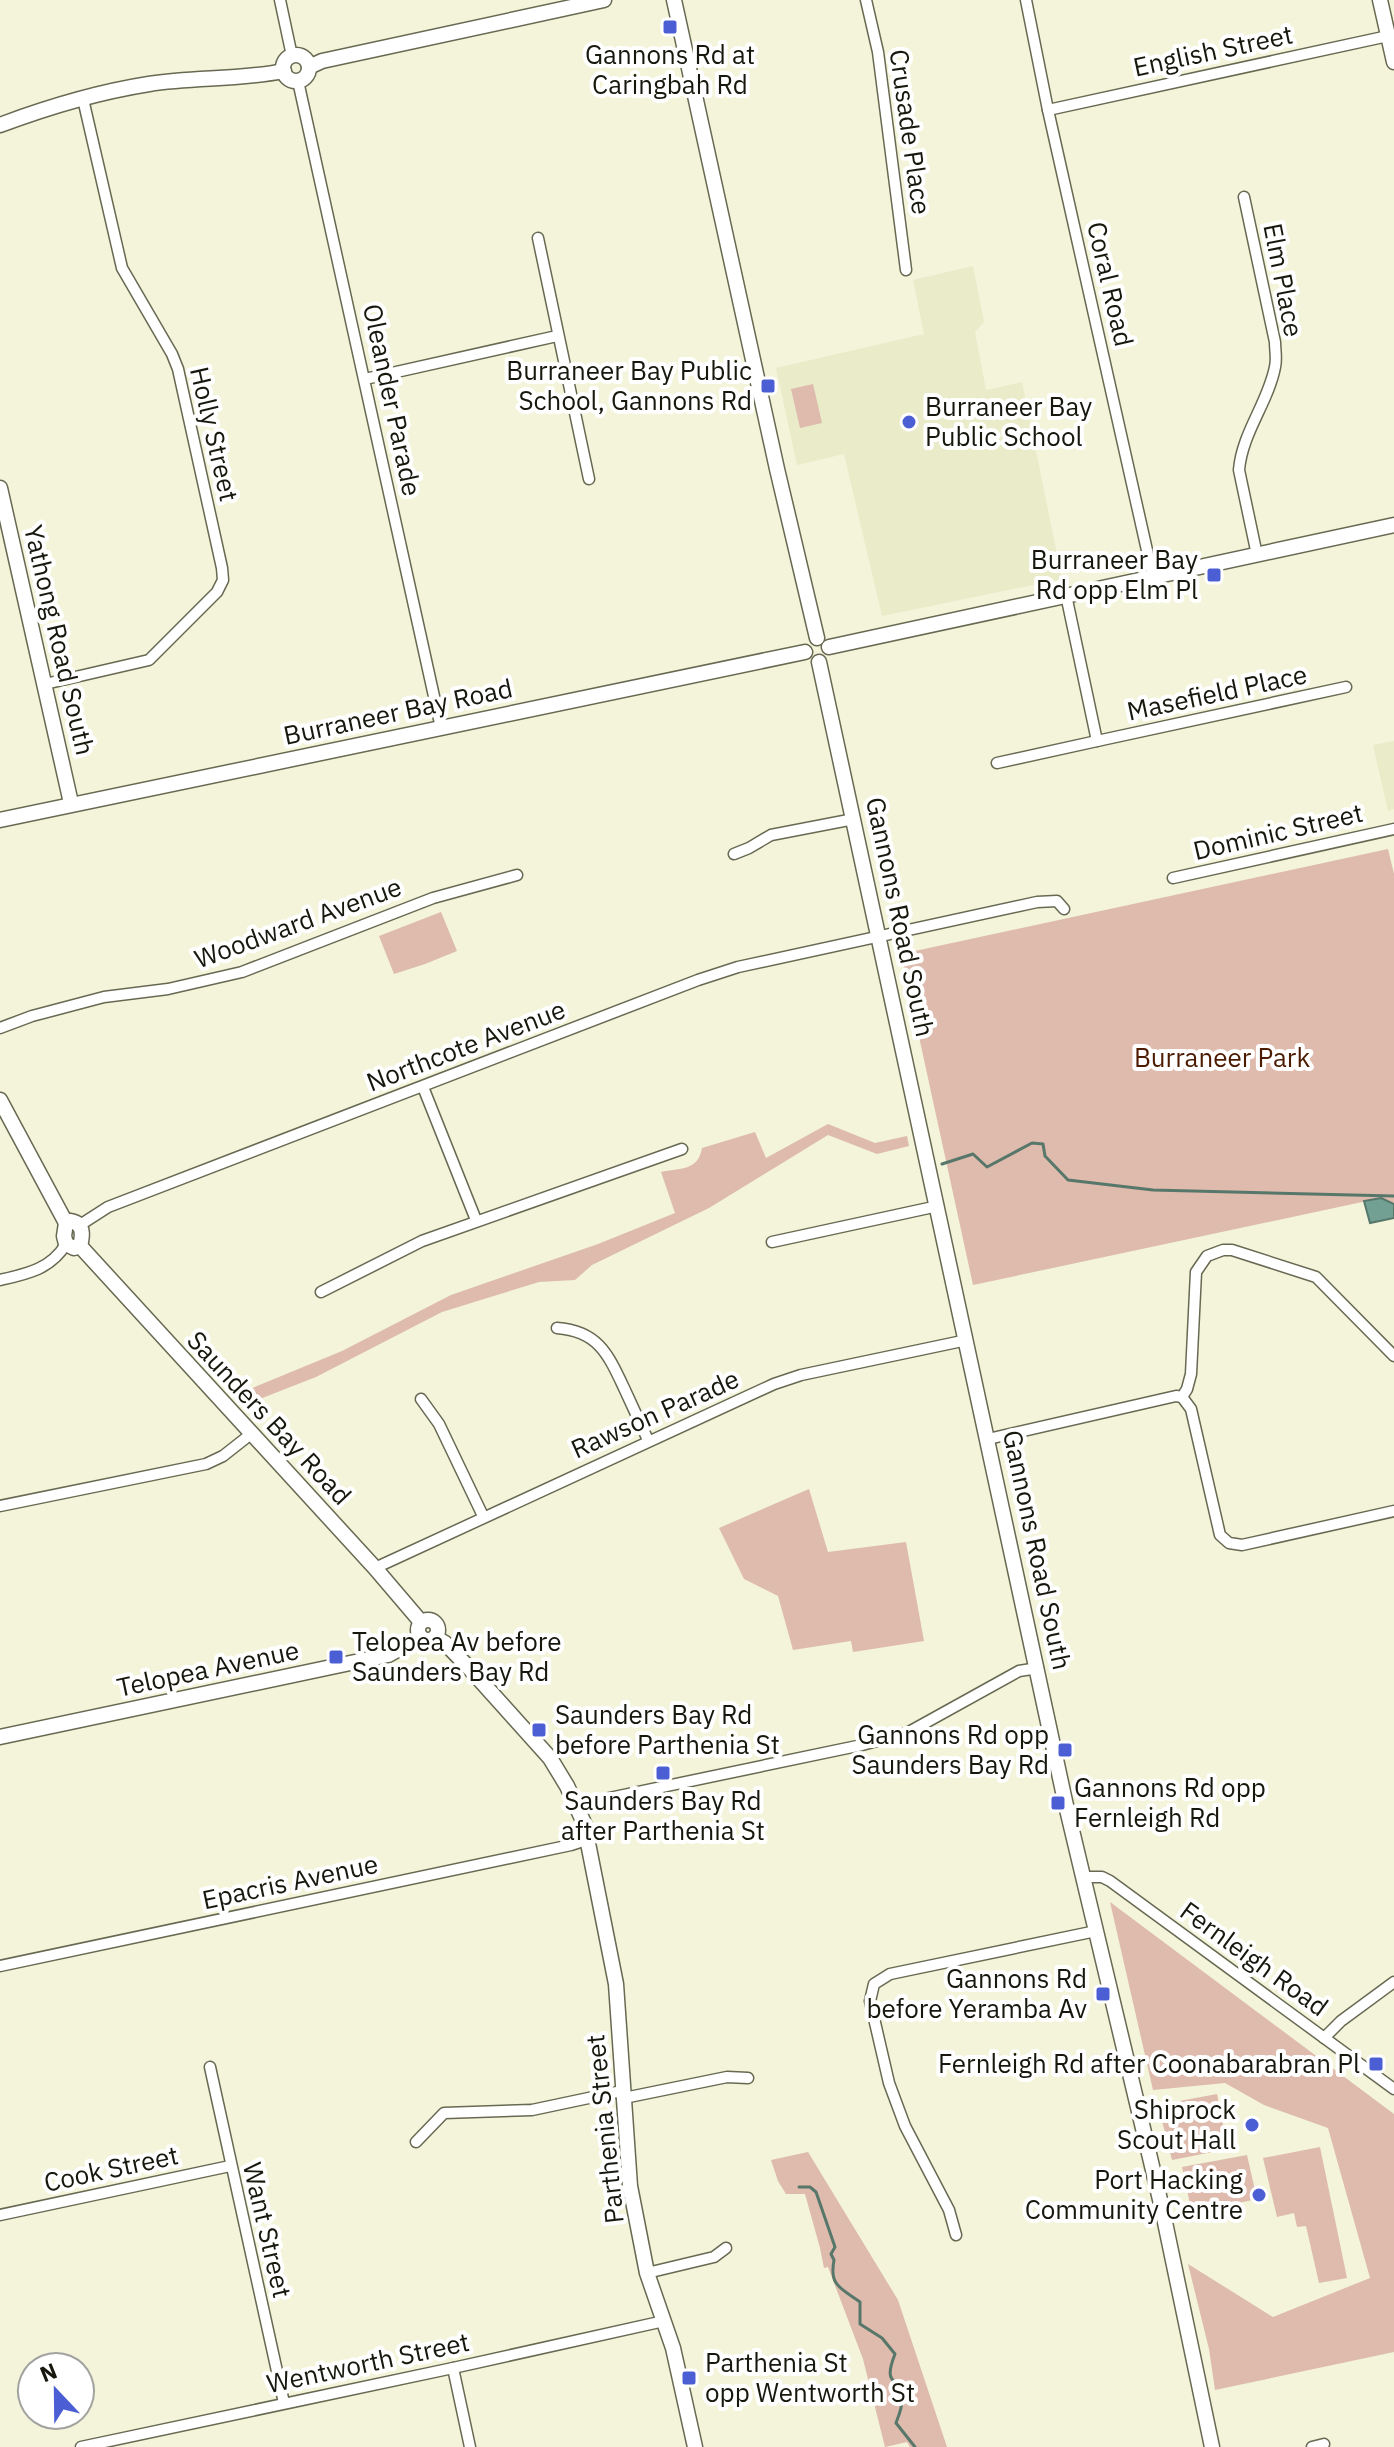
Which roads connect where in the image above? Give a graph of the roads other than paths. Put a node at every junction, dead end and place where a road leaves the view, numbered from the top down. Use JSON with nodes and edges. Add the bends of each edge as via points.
{"nodes":[{"id":1,"x":280,"y":0,"type":"edge"},
{"id":2,"x":604,"y":0,"type":"edge"},
{"id":3,"x":674,"y":0,"type":"edge"},
{"id":4,"x":866,"y":0,"type":"edge"},
{"id":5,"x":1026,"y":0,"type":"edge"},
{"id":6,"x":1380,"y":0,"type":"edge"},
{"id":7,"x":1388,"y":36,"type":"junction"},
{"id":8,"x":292,"y":56,"type":"junction"},
{"id":9,"x":1394,"y":62,"type":"edge"},
{"id":10,"x":309,"y":67,"type":"junction"},
{"id":11,"x":284,"y":71,"type":"junction"},
{"id":12,"x":298,"y":81,"type":"junction"},
{"id":13,"x":83,"y":99,"type":"junction"},
{"id":14,"x":1048,"y":110,"type":"junction"},
{"id":15,"x":0,"y":125,"type":"edge"},
{"id":16,"x":1244,"y":197,"type":"dead end"},
{"id":17,"x":538,"y":238,"type":"dead end"},
{"id":18,"x":906,"y":270,"type":"dead end"},
{"id":19,"x":557,"y":336,"type":"junction"},
{"id":20,"x":365,"y":379,"type":"junction"},
{"id":21,"x":589,"y":479,"type":"dead end"},
{"id":22,"x":0,"y":488,"type":"edge"},
{"id":23,"x":1394,"y":525,"type":"edge"},
{"id":24,"x":1257,"y":555,"type":"junction"},
{"id":25,"x":1153,"y":577,"type":"junction"},
{"id":26,"x":1066,"y":595,"type":"junction"},
{"id":27,"x":823,"y":642,"type":"junction"},
{"id":28,"x":805,"y":652,"type":"junction"},
{"id":29,"x":819,"y":662,"type":"junction"},
{"id":30,"x":45,"y":684,"type":"junction"},
{"id":31,"x":1346,"y":687,"type":"dead end"},
{"id":32,"x":441,"y":728,"type":"junction"},
{"id":33,"x":1097,"y":741,"type":"junction"},
{"id":34,"x":997,"y":763,"type":"dead end"},
{"id":35,"x":71,"y":803,"type":"junction"},
{"id":36,"x":854,"y":819,"type":"junction"},
{"id":37,"x":0,"y":820,"type":"edge"},
{"id":38,"x":1394,"y":829,"type":"edge"},
{"id":39,"x":734,"y":854,"type":"dead end"},
{"id":40,"x":517,"y":875,"type":"dead end"},
{"id":41,"x":1173,"y":878,"type":"dead end"},
{"id":42,"x":1060,"y":901,"type":"dead end"},
{"id":43,"x":878,"y":936,"type":"junction"},
{"id":44,"x":0,"y":1028,"type":"edge"},
{"id":45,"x":423,"y":1087,"type":"junction"},
{"id":46,"x":0,"y":1100,"type":"edge"},
{"id":47,"x":682,"y":1149,"type":"dead end"},
{"id":48,"x":938,"y":1206,"type":"junction"},
{"id":49,"x":476,"y":1220,"type":"junction"},
{"id":50,"x":73,"y":1224,"type":"junction"},
{"id":51,"x":772,"y":1242,"type":"dead end"},
{"id":52,"x":73,"y":1245,"type":"junction"},
{"id":53,"x":0,"y":1280,"type":"edge"},
{"id":54,"x":321,"y":1292,"type":"dead end"},
{"id":55,"x":557,"y":1328,"type":"dead end"},
{"id":56,"x":967,"y":1340,"type":"junction"},
{"id":57,"x":1394,"y":1356,"type":"edge"},
{"id":58,"x":1182,"y":1397,"type":"junction"},
{"id":59,"x":421,"y":1399,"type":"dead end"},
{"id":60,"x":251,"y":1434,"type":"junction"},
{"id":61,"x":988,"y":1439,"type":"junction"},
{"id":62,"x":648,"y":1440,"type":"junction"},
{"id":63,"x":0,"y":1506,"type":"edge"},
{"id":64,"x":1394,"y":1511,"type":"edge"},
{"id":65,"x":483,"y":1516,"type":"junction"},
{"id":66,"x":375,"y":1568,"type":"junction"},
{"id":67,"x":426,"y":1632,"type":"junction"},
{"id":68,"x":1038,"y":1668,"type":"junction"},
{"id":69,"x":0,"y":1737,"type":"edge"},
{"id":70,"x":576,"y":1805,"type":"junction"},
{"id":71,"x":589,"y":1839,"type":"junction"},
{"id":72,"x":1084,"y":1877,"type":"junction"},
{"id":73,"x":1096,"y":1931,"type":"junction"},
{"id":74,"x":0,"y":1966,"type":"edge"},
{"id":75,"x":1394,"y":1982,"type":"edge"},
{"id":76,"x":1324,"y":2038,"type":"junction"},
{"id":77,"x":210,"y":2067,"type":"dead end"},
{"id":78,"x":748,"y":2078,"type":"dead end"},
{"id":79,"x":1394,"y":2089,"type":"edge"},
{"id":80,"x":622,"y":2096,"type":"junction"},
{"id":81,"x":416,"y":2142,"type":"dead end"},
{"id":82,"x":230,"y":2166,"type":"junction"},
{"id":83,"x":0,"y":2215,"type":"edge"},
{"id":84,"x":956,"y":2235,"type":"dead end"},
{"id":85,"x":726,"y":2248,"type":"dead end"},
{"id":86,"x":647,"y":2273,"type":"junction"},
{"id":87,"x":664,"y":2321,"type":"junction"},
{"id":88,"x":453,"y":2368,"type":"junction"},
{"id":89,"x":284,"y":2403,"type":"junction"},
{"id":90,"x":1324,"y":2444,"type":"dead end"},
{"id":91,"x":81,"y":2447,"type":"edge"},
{"id":92,"x":470,"y":2447,"type":"edge"},
{"id":93,"x":695,"y":2447,"type":"edge"},
{"id":94,"x":1212,"y":2447,"type":"edge"},
{"id":95,"x":1312,"y":2447,"type":"edge"}],
"edges":[{"from":1,"to":8,"type":"street"},
{"from":2,"to":10,"type":"street"},
{"from":3,"to":27,"type":"street","via":[[784,499]]},
{"from":4,"to":18,"type":"street","name":"Crusade Place","via":[[878,52]]},
{"from":5,"to":14,"type":"street","name":"Coral Road"},
{"from":6,"to":7,"type":"street"},
{"from":7,"to":9,"type":"street"},
{"from":7,"to":14,"type":"street","name":"English Street"},
{"from":8,"to":10,"type":"street","via":[[303,58]]},
{"from":8,"to":11,"type":"street"},
{"from":10,"to":12,"type":"street"},
{"from":11,"to":12,"type":"street"},
{"from":11,"to":13,"type":"street","via":[[149,84]]},
{"from":12,"to":20,"type":"street","name":"Oleander Parade"},
{"from":13,"to":15,"type":"street"},
{"from":13,"to":30,"type":"street","name":"Holly Street","via":[[122,268],[178,369],[223,580],[149,660]]},
{"from":14,"to":25,"type":"street","name":"Coral Road"},
{"from":16,"to":24,"type":"street","name":"Elm Place","via":[[1276,364],[1240,456]]},
{"from":17,"to":19,"type":"street"},
{"from":19,"to":20,"type":"street"},
{"from":19,"to":21,"type":"street"},
{"from":20,"to":32,"type":"street","name":"Oleander Parade"},
{"from":22,"to":30,"type":"street","name":"Yathong Road South"},
{"from":23,"to":24,"type":"street"},
{"from":24,"to":25,"type":"street"},
{"from":25,"to":26,"type":"street"},
{"from":26,"to":27,"type":"street"},
{"from":26,"to":33,"type":"street","name":"Masefield Place"},
{"from":27,"to":28,"type":"street","via":[[807,644]]},
{"from":27,"to":29,"type":"street","via":[[829,655]]},
{"from":28,"to":29,"type":"street"},
{"from":28,"to":32,"type":"street","name":"Burraneer Bay Road"},
{"from":29,"to":36,"type":"street","name":"Gannons Road South"},
{"from":30,"to":35,"type":"street","name":"Yathong Road South"},
{"from":31,"to":33,"type":"street","name":"Masefield Place"},
{"from":32,"to":35,"type":"street","name":"Burraneer Bay Road"},
{"from":33,"to":34,"type":"street","name":"Masefield Place"},
{"from":35,"to":37,"type":"street","name":"Burraneer Bay Road"},
{"from":36,"to":39,"type":"street","via":[[771,835]]},
{"from":36,"to":43,"type":"street","name":"Gannons Road South"},
{"from":38,"to":41,"type":"street","name":"Dominic Street"},
{"from":40,"to":44,"type":"street","name":"Woodward Avenue","via":[[433,898],[242,972],[104,997]]},
{"from":42,"to":43,"type":"street"},
{"from":43,"to":45,"type":"street","name":"Northcote Avenue","via":[[698,980]]},
{"from":43,"to":48,"type":"street","name":"Gannons Road South"},
{"from":45,"to":49,"type":"street"},
{"from":45,"to":50,"type":"street","name":"Northcote Avenue"},
{"from":46,"to":50,"type":"street"},
{"from":47,"to":49,"type":"street"},
{"from":48,"to":51,"type":"street"},
{"from":48,"to":56,"type":"street","name":"Gannons Road South"},
{"from":49,"to":54,"type":"street"},
{"from":50,"to":52,"type":"street","via":[[64,1236]]},
{"from":52,"to":53,"type":"street","via":[[37,1270]]},
{"from":52,"to":60,"type":"street","name":"Saunders Bay Road"},
{"from":55,"to":62,"type":"street","via":[[585,1334],[600,1345]]},
{"from":56,"to":61,"type":"street","name":"Gannons Road South"},
{"from":56,"to":62,"type":"street","name":"Rawson Parade","via":[[787,1380]]},
{"from":57,"to":58,"type":"street","via":[[1316,1277],[1223,1250],[1207,1256],[1196,1272],[1191,1374]]},
{"from":58,"to":61,"type":"street"},
{"from":58,"to":64,"type":"street","via":[[1191,1409],[1220,1535],[1229,1543],[1242,1545]]},
{"from":59,"to":65,"type":"street","via":[[439,1424]]},
{"from":60,"to":63,"type":"street","via":[[206,1464]]},
{"from":60,"to":66,"type":"street","name":"Saunders Bay Road"},
{"from":61,"to":68,"type":"street","name":"Gannons Road South"},
{"from":62,"to":65,"type":"street","name":"Rawson Parade"},
{"from":65,"to":66,"type":"street","name":"Rawson Parade"},
{"from":66,"to":67,"type":"street","name":"Saunders Bay Road"},
{"from":67,"to":69,"type":"street","name":"Telopea Avenue","via":[[388,1655]]},
{"from":67,"to":70,"type":"street","name":"Saunders Bay Road","via":[[463,1661],[527,1730]]},
{"from":68,"to":70,"type":"street","via":[[1019,1671],[907,1733]]},
{"from":68,"to":72,"type":"street","name":"Gannons Road South"},
{"from":70,"to":71,"type":"street","name":"Parthenia Street"},
{"from":71,"to":74,"type":"street","name":"Epacris Avenue"},
{"from":71,"to":80,"type":"street","name":"Parthenia Street","via":[[616,1984]]},
{"from":72,"to":73,"type":"street","name":"Gannons Road South"},
{"from":72,"to":76,"type":"street","name":"Fernleigh Road","via":[[1110,1881]]},
{"from":73,"to":84,"type":"street","via":[[890,1974],[874,1984],[870,2001],[889,2083]]},
{"from":73,"to":94,"type":"street","name":"Gannons Road South"},
{"from":75,"to":76,"type":"street"},
{"from":76,"to":79,"type":"street","name":"Fernleigh Road"},
{"from":77,"to":82,"type":"street","name":"Want Street"},
{"from":78,"to":80,"type":"street"},
{"from":80,"to":81,"type":"street","via":[[617,2092],[532,2110],[444,2113]]},
{"from":80,"to":86,"type":"street","name":"Parthenia Street","via":[[630,2186]]},
{"from":82,"to":83,"type":"street","name":"Cook Street"},
{"from":82,"to":89,"type":"street","name":"Want Street"},
{"from":85,"to":86,"type":"street","via":[[714,2257]]},
{"from":86,"to":87,"type":"street","name":"Parthenia Street"},
{"from":87,"to":88,"type":"street","name":"Wentworth Street"},
{"from":87,"to":93,"type":"street","name":"Parthenia Street"},
{"from":88,"to":89,"type":"street","name":"Wentworth Street"},
{"from":88,"to":92,"type":"street"},
{"from":89,"to":91,"type":"street","name":"Wentworth Street"},
{"from":90,"to":95,"type":"street"}]}
